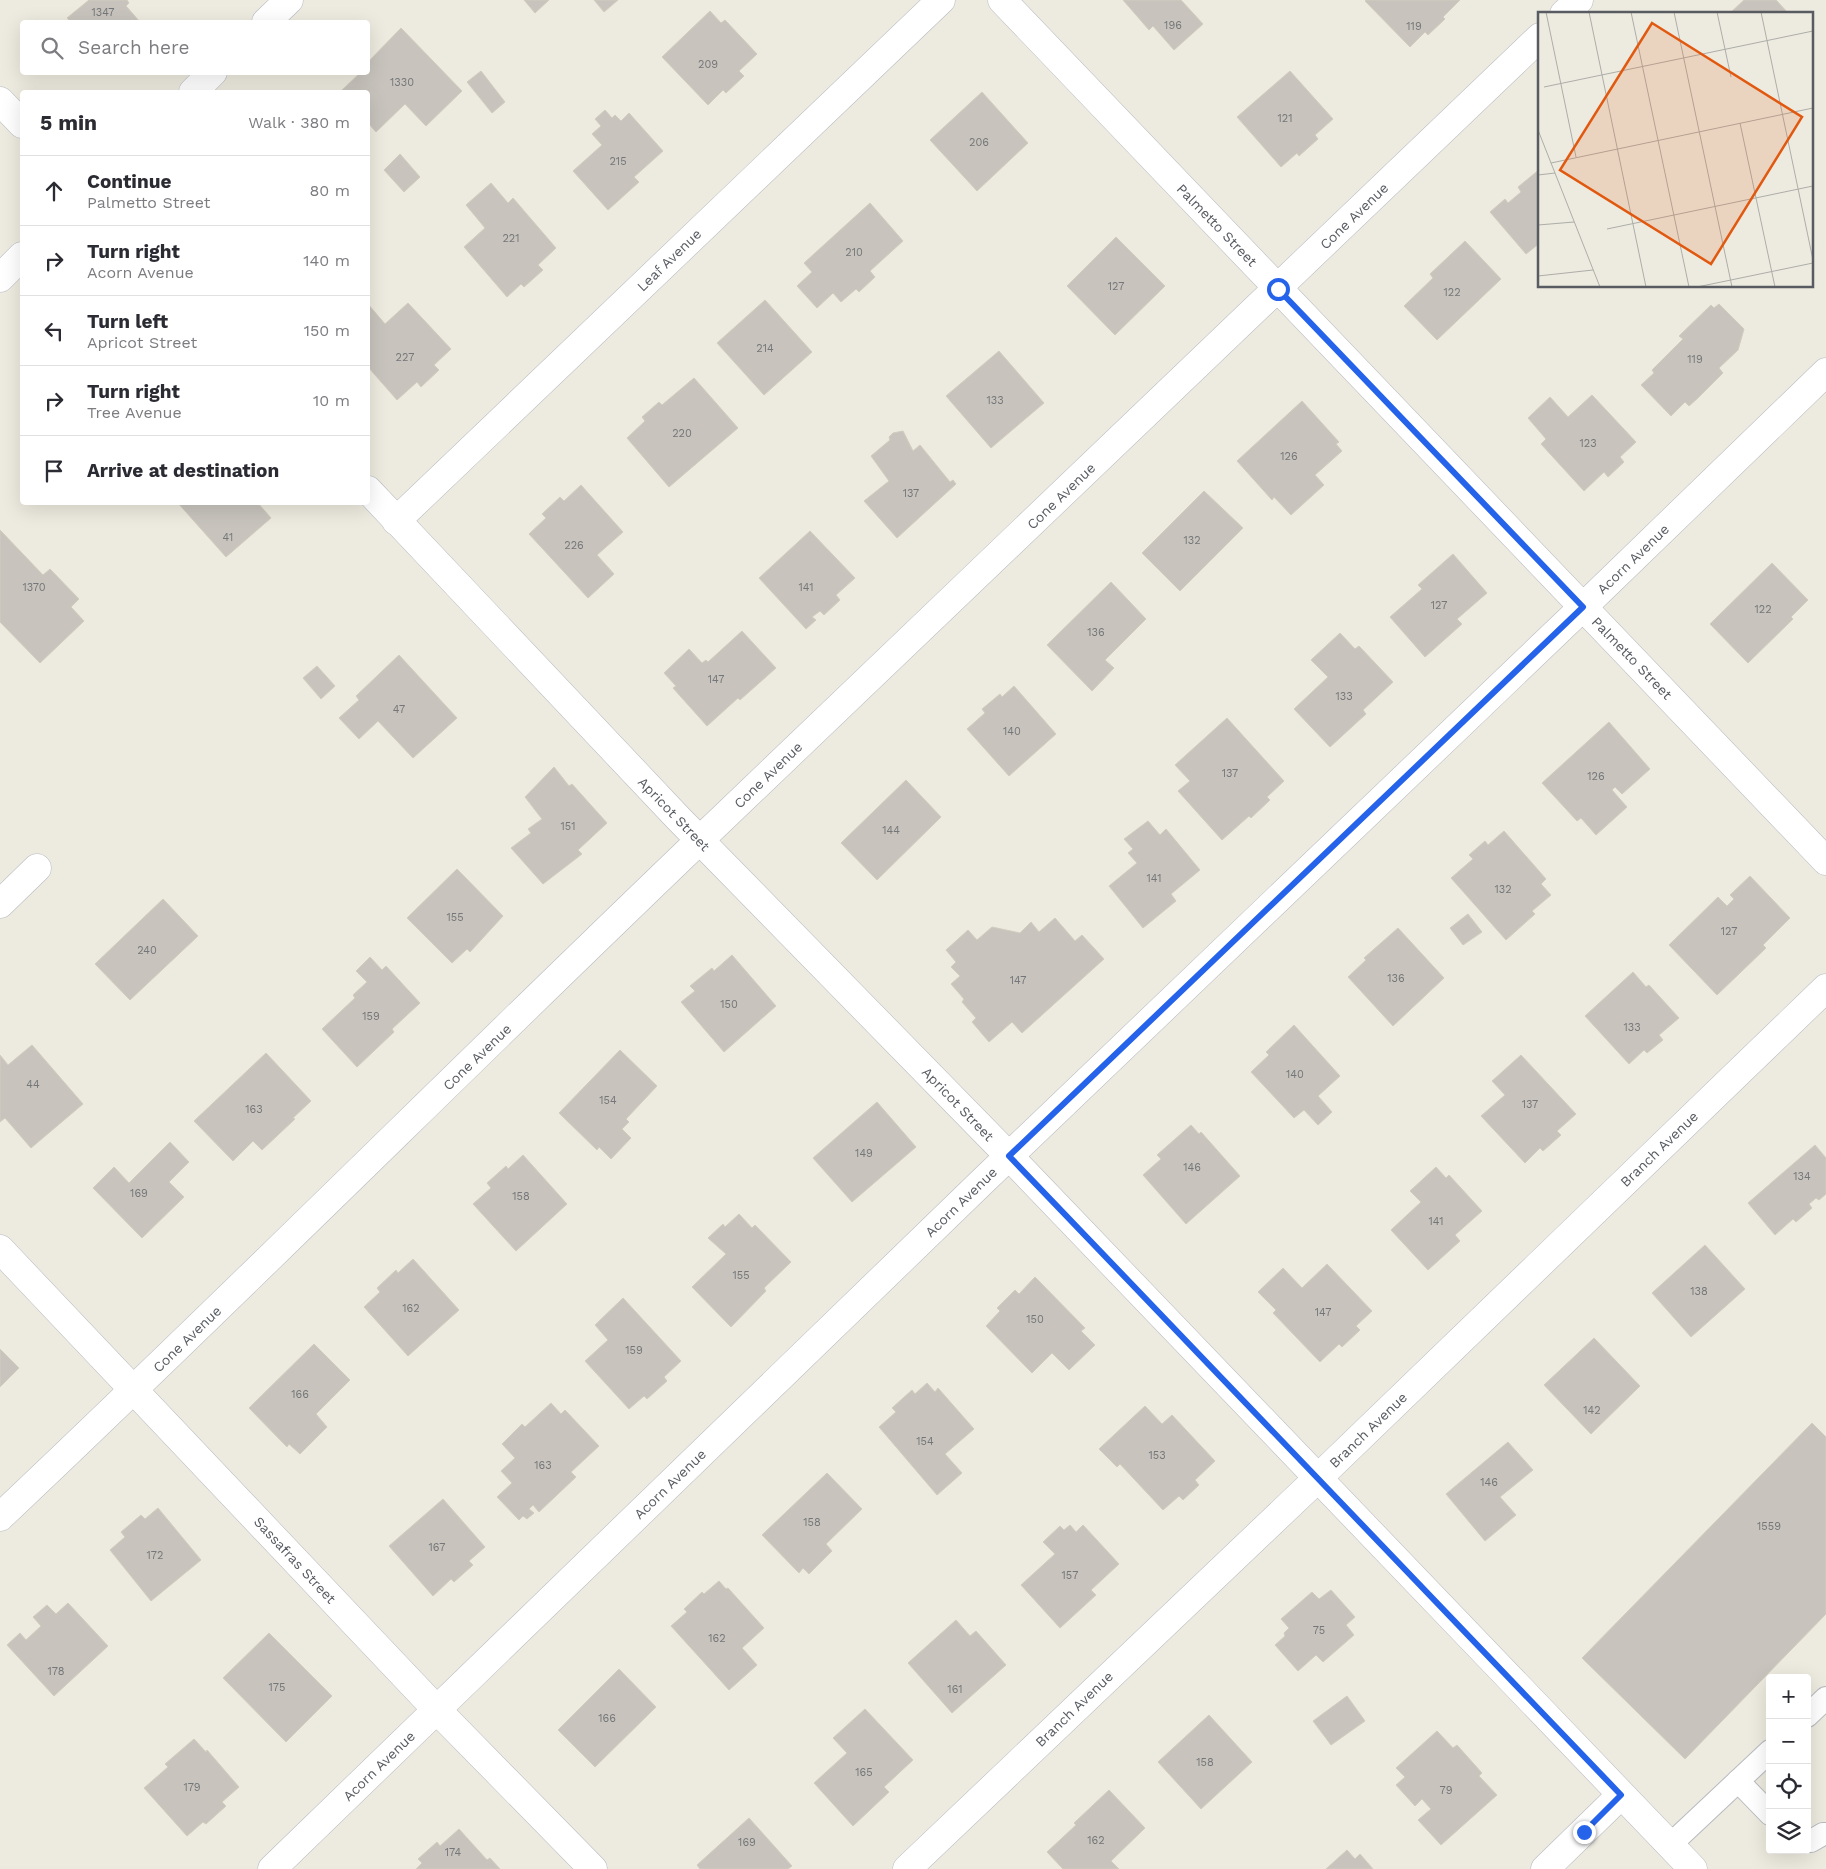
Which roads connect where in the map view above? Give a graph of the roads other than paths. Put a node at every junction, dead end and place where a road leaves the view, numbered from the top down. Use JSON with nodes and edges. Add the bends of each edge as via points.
{"nodes":[{"id":1,"x":289,"y":0,"type":"edge"},
{"id":2,"x":941,"y":0,"type":"edge"},
{"id":3,"x":1002,"y":0,"type":"edge"},
{"id":4,"x":1579,"y":0,"type":"edge"},
{"id":5,"x":1566,"y":12,"type":"edge"},
{"id":6,"x":268,"y":20,"type":"edge"},
{"id":7,"x":1538,"y":39,"type":"edge"},
{"id":8,"x":211,"y":75,"type":"edge"},
{"id":9,"x":195,"y":90,"type":"edge"},
{"id":10,"x":0,"y":101,"type":"edge"},
{"id":11,"x":20,"y":122,"type":"edge"},
{"id":12,"x":20,"y":258,"type":"edge"},
{"id":13,"x":0,"y":278,"type":"edge"},
{"id":14,"x":1278,"y":289,"type":"junction"},
{"id":15,"x":1826,"y":372,"type":"edge"},
{"id":16,"x":370,"y":492,"type":"edge"},
{"id":17,"x":396,"y":521,"type":"junction"},
{"id":18,"x":1583,"y":607,"type":"junction"},
{"id":19,"x":699,"y":840,"type":"junction"},
{"id":20,"x":1826,"y":861,"type":"edge"},
{"id":21,"x":37,"y":868,"type":"dead end"},
{"id":22,"x":0,"y":904,"type":"edge"},
{"id":23,"x":1826,"y":988,"type":"edge"},
{"id":24,"x":1009,"y":1156,"type":"junction"},
{"id":25,"x":0,"y":1249,"type":"edge"},
{"id":26,"x":134,"y":1390,"type":"junction"},
{"id":27,"x":1318,"y":1478,"type":"junction"},
{"id":28,"x":0,"y":1517,"type":"edge"},
{"id":29,"x":1826,"y":1698,"type":"edge"},
{"id":30,"x":437,"y":1710,"type":"junction"},
{"id":31,"x":1811,"y":1712,"type":"edge"},
{"id":32,"x":1766,"y":1755,"type":"edge"},
{"id":33,"x":1738,"y":1782,"type":"junction"},
{"id":34,"x":1621,"y":1795,"type":"junction"},
{"id":35,"x":1766,"y":1810,"type":"edge"},
{"id":36,"x":1826,"y":1834,"type":"edge"},
{"id":37,"x":1811,"y":1841,"type":"edge"},
{"id":38,"x":1670,"y":1845,"type":"junction"},
{"id":39,"x":272,"y":1869,"type":"edge"},
{"id":40,"x":593,"y":1869,"type":"edge"},
{"id":41,"x":907,"y":1869,"type":"edge"},
{"id":42,"x":1545,"y":1869,"type":"edge"},
{"id":43,"x":1693,"y":1869,"type":"edge"}],
"edges":[{"from":1,"to":6,"type":"street"},
{"from":2,"to":17,"type":"street","name":"Leaf Avenue"},
{"from":3,"to":14,"type":"street","name":"Palmetto Street"},
{"from":4,"to":5,"type":"street"},
{"from":7,"to":14,"type":"street","name":"Cone Avenue"},
{"from":8,"to":9,"type":"street"},
{"from":10,"to":11,"type":"street"},
{"from":12,"to":13,"type":"street"},
{"from":14,"to":18,"type":"street","name":"Palmetto Street"},
{"from":14,"to":19,"type":"street","name":"Cone Avenue"},
{"from":15,"to":18,"type":"street","name":"Acorn Avenue"},
{"from":16,"to":17,"type":"street","name":"Apricot Street"},
{"from":17,"to":19,"type":"street","name":"Apricot Street"},
{"from":18,"to":20,"type":"street","name":"Palmetto Street"},
{"from":18,"to":24,"type":"street","name":"Acorn Avenue"},
{"from":19,"to":24,"type":"street","name":"Apricot Street"},
{"from":19,"to":26,"type":"street","name":"Cone Avenue"},
{"from":21,"to":22,"type":"street"},
{"from":23,"to":27,"type":"street","name":"Branch Avenue"},
{"from":24,"to":27,"type":"street","name":"Apricot Street"},
{"from":24,"to":30,"type":"street","name":"Acorn Avenue"},
{"from":25,"to":26,"type":"street","name":"Sassafras Street"},
{"from":26,"to":28,"type":"street","name":"Cone Avenue"},
{"from":26,"to":30,"type":"street","name":"Sassafras Street"},
{"from":27,"to":34,"type":"street","name":"Apricot Street"},
{"from":27,"to":41,"type":"street","name":"Branch Avenue"},
{"from":29,"to":31,"type":"lane"},
{"from":30,"to":39,"type":"street","name":"Acorn Avenue"},
{"from":30,"to":40,"type":"street","name":"Sassafras Street"},
{"from":32,"to":33,"type":"lane"},
{"from":33,"to":35,"type":"lane"},
{"from":33,"to":38,"type":"lane"},
{"from":34,"to":38,"type":"street","name":"Apricot Street"},
{"from":34,"to":42,"type":"street"},
{"from":36,"to":37,"type":"lane"},
{"from":38,"to":43,"type":"street","name":"Apricot Street"}]}
